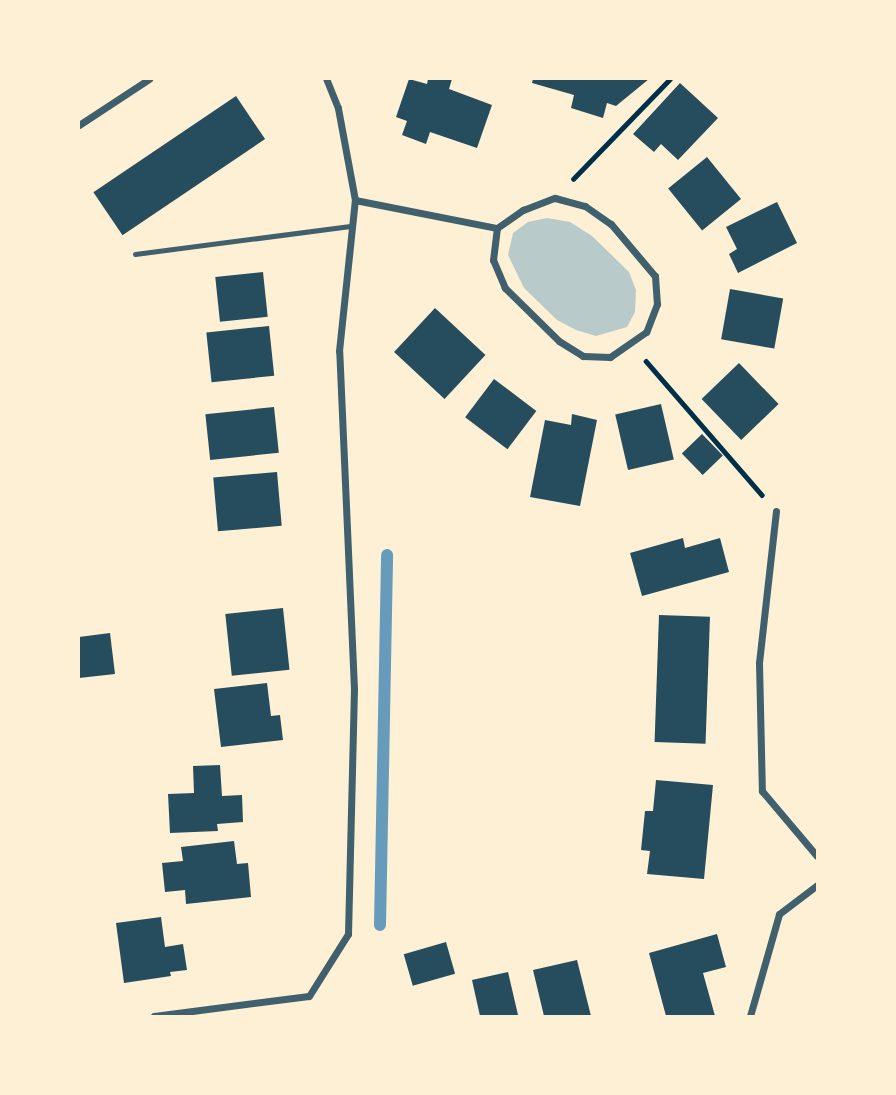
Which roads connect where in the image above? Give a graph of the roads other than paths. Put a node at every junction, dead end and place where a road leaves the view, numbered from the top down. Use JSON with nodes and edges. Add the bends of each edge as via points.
{"nodes":[{"id":1,"x":149,"y":79,"type":"edge"},
{"id":2,"x":326,"y":79,"type":"edge"},
{"id":3,"x":79,"y":125,"type":"edge"},
{"id":4,"x":355,"y":200,"type":"junction"},
{"id":5,"x":352,"y":226,"type":"junction"},
{"id":6,"x":498,"y":228,"type":"junction"},
{"id":7,"x":135,"y":254,"type":"dead end"},
{"id":8,"x":776,"y":511,"type":"road end"},
{"id":9,"x":817,"y":856,"type":"edge"},
{"id":10,"x":817,"y":885,"type":"edge"},
{"id":11,"x":154,"y":1016,"type":"edge"},
{"id":12,"x":750,"y":1016,"type":"edge"}],
"edges":[{"from":1,"to":3,"type":"street"},
{"from":2,"to":4,"type":"street","via":[[338,108]]},
{"from":4,"to":5,"type":"street"},
{"from":4,"to":6,"type":"street"},
{"from":5,"to":7,"type":"lane"},
{"from":5,"to":11,"type":"street","via":[[339,351],[354,689],[348,934],[309,996]]},
{"from":6,"to":6,"type":"street","via":[[523,210],[555,198],[585,206],[611,225],[655,276],[657,304],[646,332],[610,357],[583,356],[559,341],[505,288],[493,260]]},
{"from":8,"to":9,"type":"street","via":[[759,663],[762,791]]},
{"from":10,"to":12,"type":"street","via":[[779,914]]}]}
